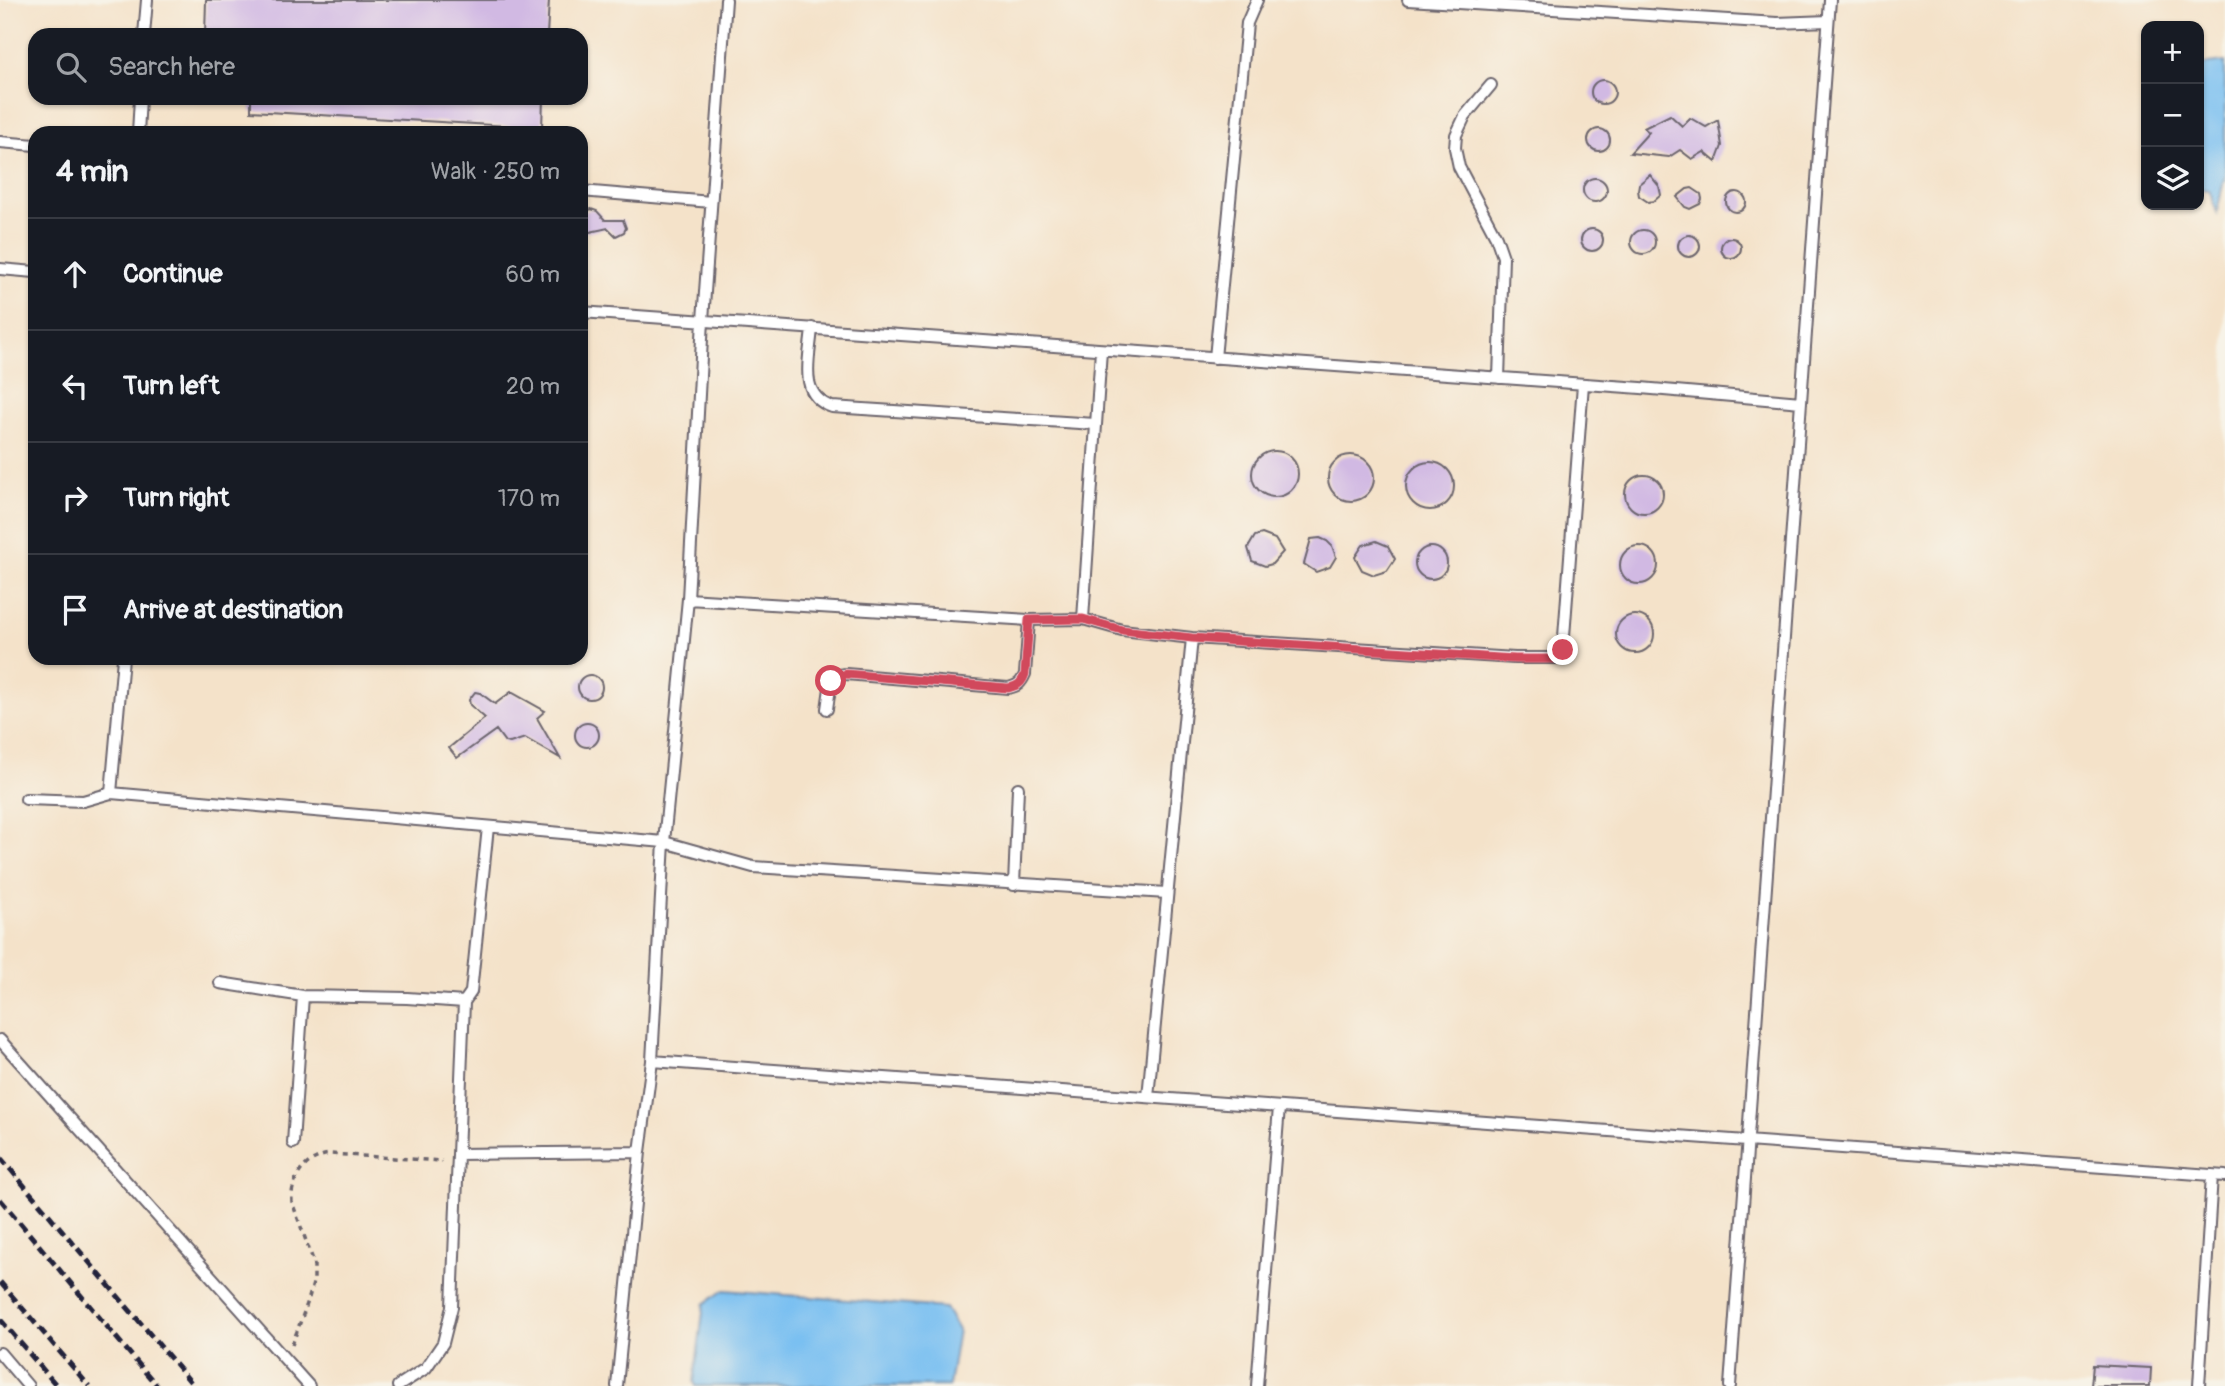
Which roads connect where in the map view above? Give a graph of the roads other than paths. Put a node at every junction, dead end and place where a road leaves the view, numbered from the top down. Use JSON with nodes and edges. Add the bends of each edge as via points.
{"nodes":[{"id":1,"x":147,"y":0,"type":"edge"},
{"id":2,"x":726,"y":0,"type":"edge"},
{"id":3,"x":1257,"y":0,"type":"edge"},
{"id":4,"x":1408,"y":0,"type":"edge"},
{"id":5,"x":1829,"y":0,"type":"edge"},
{"id":6,"x":1828,"y":21,"type":"junction"},
{"id":7,"x":145,"y":28,"type":"edge"},
{"id":8,"x":1491,"y":85,"type":"dead end"},
{"id":9,"x":140,"y":105,"type":"edge"},
{"id":10,"x":138,"y":126,"type":"edge"},
{"id":11,"x":0,"y":142,"type":"edge"},
{"id":12,"x":28,"y":144,"type":"edge"},
{"id":13,"x":588,"y":192,"type":"edge"},
{"id":14,"x":711,"y":202,"type":"junction"},
{"id":15,"x":0,"y":269,"type":"edge"},
{"id":16,"x":28,"y":271,"type":"edge"},
{"id":17,"x":588,"y":312,"type":"edge"},
{"id":18,"x":703,"y":320,"type":"junction"},
{"id":19,"x":812,"y":328,"type":"junction"},
{"id":20,"x":1101,"y":349,"type":"junction"},
{"id":21,"x":1216,"y":358,"type":"junction"},
{"id":22,"x":1499,"y":378,"type":"junction"},
{"id":23,"x":1583,"y":384,"type":"junction"},
{"id":24,"x":1801,"y":402,"type":"junction"},
{"id":25,"x":1095,"y":424,"type":"junction"},
{"id":26,"x":688,"y":599,"type":"junction"},
{"id":27,"x":1083,"y":619,"type":"junction"},
{"id":28,"x":1029,"y":620,"type":"junction"},
{"id":29,"x":1192,"y":638,"type":"junction"},
{"id":30,"x":122,"y":665,"type":"edge"},
{"id":31,"x":827,"y":709,"type":"dead end"},
{"id":32,"x":1018,"y":788,"type":"dead end"},
{"id":33,"x":111,"y":793,"type":"junction"},
{"id":34,"x":26,"y":799,"type":"dead end"},
{"id":35,"x":488,"y":827,"type":"junction"},
{"id":36,"x":664,"y":842,"type":"junction"},
{"id":37,"x":1014,"y":885,"type":"junction"},
{"id":38,"x":1167,"y":892,"type":"junction"},
{"id":39,"x":220,"y":983,"type":"dead end"},
{"id":40,"x":303,"y":996,"type":"junction"},
{"id":41,"x":464,"y":1002,"type":"junction"},
{"id":42,"x":0,"y":1040,"type":"edge"},
{"id":43,"x":652,"y":1061,"type":"junction"},
{"id":44,"x":1148,"y":1097,"type":"junction"},
{"id":45,"x":1279,"y":1107,"type":"junction"},
{"id":46,"x":1747,"y":1141,"type":"junction"},
{"id":47,"x":293,"y":1143,"type":"dead end"},
{"id":48,"x":640,"y":1152,"type":"junction"},
{"id":49,"x":459,"y":1154,"type":"junction"},
{"id":50,"x":2212,"y":1175,"type":"junction"},
{"id":51,"x":2225,"y":1176,"type":"edge"},
{"id":52,"x":0,"y":1353,"type":"edge"},
{"id":53,"x":28,"y":1386,"type":"edge"},
{"id":54,"x":309,"y":1386,"type":"edge"},
{"id":55,"x":398,"y":1386,"type":"edge"},
{"id":56,"x":617,"y":1386,"type":"edge"},
{"id":57,"x":1257,"y":1386,"type":"edge"},
{"id":58,"x":1730,"y":1386,"type":"edge"},
{"id":59,"x":2199,"y":1386,"type":"edge"}],
"edges":[{"from":1,"to":7,"type":"lane"},
{"from":2,"to":14,"type":"lane"},
{"from":3,"to":21,"type":"lane","via":[[1247,23]]},
{"from":4,"to":6,"type":"lane","via":[[1777,23]]},
{"from":5,"to":6,"type":"lane"},
{"from":6,"to":24,"type":"lane"},
{"from":8,"to":22,"type":"lane","via":[[1465,116],[1455,148],[1459,167],[1503,257]]},
{"from":9,"to":10,"type":"lane"},
{"from":11,"to":12,"type":"lane"},
{"from":13,"to":14,"type":"lane"},
{"from":14,"to":18,"type":"lane"},
{"from":15,"to":16,"type":"lane"},
{"from":17,"to":18,"type":"lane"},
{"from":18,"to":19,"type":"lane"},
{"from":18,"to":26,"type":"lane"},
{"from":19,"to":20,"type":"lane"},
{"from":19,"to":25,"type":"lane","via":[[808,381],[819,403]]},
{"from":20,"to":21,"type":"lane"},
{"from":20,"to":25,"type":"lane"},
{"from":21,"to":22,"type":"lane"},
{"from":22,"to":23,"type":"lane"},
{"from":23,"to":24,"type":"lane"},
{"from":23,"to":29,"type":"lane","via":[[1563,650],[1558,657],[1515,659]]},
{"from":24,"to":46,"type":"lane"},
{"from":25,"to":27,"type":"lane"},
{"from":26,"to":28,"type":"lane"},
{"from":26,"to":36,"type":"lane"},
{"from":27,"to":28,"type":"lane"},
{"from":27,"to":29,"type":"lane","via":[[1122,630]]},
{"from":28,"to":31,"type":"lane","via":[[1025,674],[1016,686],[846,674],[831,681]]},
{"from":29,"to":38,"type":"lane"},
{"from":30,"to":33,"type":"lane"},
{"from":32,"to":37,"type":"lane"},
{"from":33,"to":34,"type":"lane","via":[[82,801]]},
{"from":33,"to":35,"type":"lane"},
{"from":35,"to":36,"type":"lane"},
{"from":35,"to":41,"type":"lane","via":[[471,992]]},
{"from":36,"to":37,"type":"lane","via":[[753,867]]},
{"from":36,"to":43,"type":"lane"},
{"from":37,"to":38,"type":"lane"},
{"from":38,"to":44,"type":"lane"},
{"from":39,"to":40,"type":"lane"},
{"from":40,"to":41,"type":"lane"},
{"from":40,"to":47,"type":"lane"},
{"from":41,"to":49,"type":"lane"},
{"from":42,"to":54,"type":"lane"},
{"from":43,"to":44,"type":"lane"},
{"from":43,"to":48,"type":"lane"},
{"from":44,"to":45,"type":"lane"},
{"from":45,"to":46,"type":"lane"},
{"from":45,"to":57,"type":"lane"},
{"from":46,"to":50,"type":"lane"},
{"from":46,"to":58,"type":"lane"},
{"from":48,"to":49,"type":"lane"},
{"from":48,"to":56,"type":"lane"},
{"from":49,"to":55,"type":"lane","via":[[452,1307],[443,1343],[426,1368]]},
{"from":50,"to":51,"type":"lane"},
{"from":50,"to":59,"type":"lane"},
{"from":52,"to":53,"type":"lane"}]}
